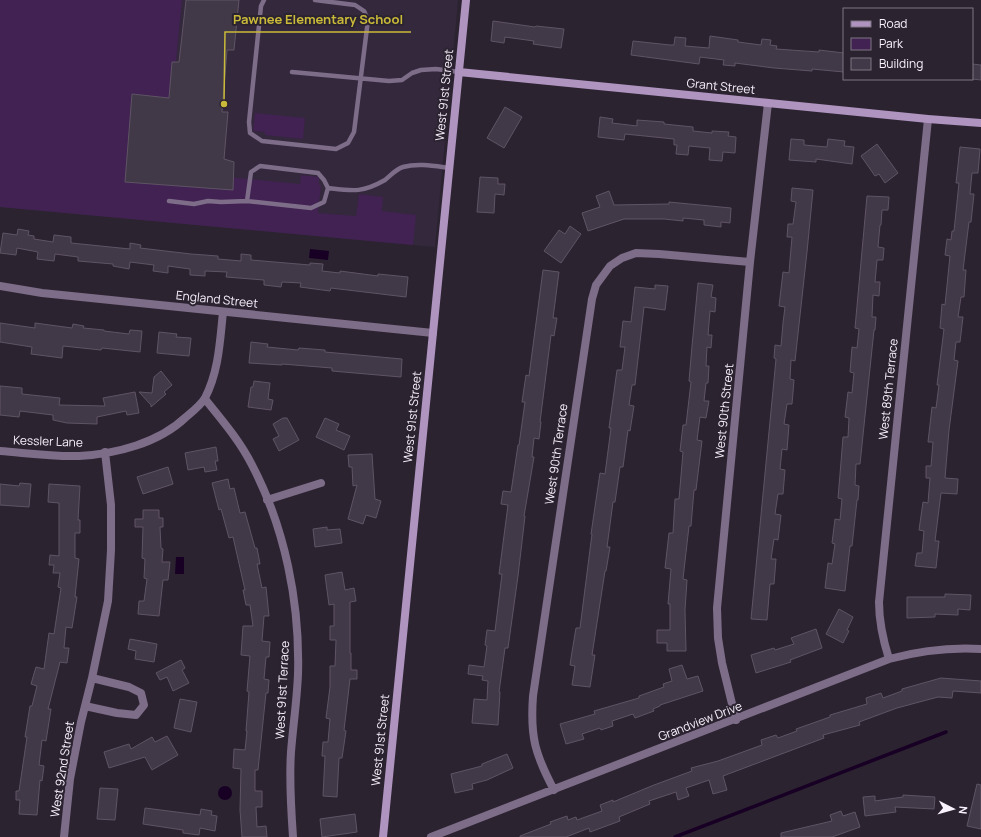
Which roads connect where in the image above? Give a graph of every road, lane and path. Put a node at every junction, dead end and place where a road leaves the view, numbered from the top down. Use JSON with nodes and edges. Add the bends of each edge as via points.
{"nodes":[{"id":1,"x":264,"y":0,"type":"edge"},
{"id":2,"x":315,"y":0,"type":"edge"},
{"id":3,"x":466,"y":0,"type":"edge"},
{"id":4,"x":292,"y":72,"type":"dead end"},
{"id":5,"x":459,"y":72,"type":"junction"},
{"id":6,"x":361,"y":79,"type":"junction"},
{"id":7,"x":768,"y":103,"type":"junction"},
{"id":8,"x":928,"y":119,"type":"junction"},
{"id":9,"x":981,"y":123,"type":"edge"},
{"id":10,"x":449,"y":168,"type":"junction"},
{"id":11,"x":328,"y":188,"type":"junction"},
{"id":12,"x":169,"y":201,"type":"dead end"},
{"id":13,"x":247,"y":201,"type":"junction"},
{"id":14,"x":750,"y":262,"type":"junction"},
{"id":15,"x":0,"y":286,"type":"edge"},
{"id":16,"x":224,"y":312,"type":"junction"},
{"id":17,"x":433,"y":333,"type":"junction"},
{"id":18,"x":205,"y":399,"type":"junction"},
{"id":19,"x":0,"y":451,"type":"edge"},
{"id":20,"x":105,"y":452,"type":"junction"},
{"id":21,"x":321,"y":483,"type":"dead end"},
{"id":22,"x":267,"y":500,"type":"junction"},
{"id":23,"x":981,"y":649,"type":"edge"},
{"id":24,"x":889,"y":659,"type":"junction"},
{"id":25,"x":92,"y":678,"type":"junction"},
{"id":26,"x":85,"y":706,"type":"junction"},
{"id":27,"x":736,"y":720,"type":"junction"},
{"id":28,"x":554,"y":790,"type":"junction"},
{"id":29,"x":64,"y":837,"type":"edge"},
{"id":30,"x":292,"y":837,"type":"edge"},
{"id":31,"x":383,"y":837,"type":"edge"},
{"id":32,"x":431,"y":837,"type":"edge"}],
"edges":[{"from":1,"to":6,"type":"lane","via":[[261,6],[250,107],[250,133],[262,141],[336,149],[348,143],[354,132]]},
{"from":2,"to":6,"type":"lane","via":[[355,5],[364,11],[368,20]]},
{"from":3,"to":5,"type":"street","name":"West 91st Street"},
{"from":4,"to":6,"type":"lane"},
{"from":5,"to":6,"type":"lane","via":[[421,70],[402,80]]},
{"from":5,"to":7,"type":"street","name":"Grant Street"},
{"from":5,"to":10,"type":"street","name":"West 91st Street"},
{"from":7,"to":8,"type":"street","name":"Grant Street"},
{"from":7,"to":14,"type":"street","name":"West 90th Street"},
{"from":8,"to":9,"type":"street","name":"Grant Street"},
{"from":8,"to":24,"type":"street","name":"West 89th Terrace","via":[[879,602],[881,629]]},
{"from":10,"to":11,"type":"lane","via":[[413,165],[401,168],[366,189],[354,191]]},
{"from":10,"to":17,"type":"street","name":"West 91st Street"},
{"from":11,"to":13,"type":"lane","via":[[324,202],[311,208]]},
{"from":11,"to":13,"type":"lane","via":[[318,173],[260,166],[251,172]]},
{"from":12,"to":13,"type":"lane","via":[[194,204],[208,201]]},
{"from":14,"to":27,"type":"street","name":"West 90th Street","via":[[717,608],[722,663]]},
{"from":14,"to":28,"type":"street","name":"West 90th Terrace","via":[[636,253],[610,266],[596,285],[531,718],[534,741],[542,767]]},
{"from":15,"to":16,"type":"street","name":"England Street","via":[[42,293]]},
{"from":16,"to":17,"type":"street","name":"England Street"},
{"from":16,"to":18,"type":"street","name":"Kessler Lane","via":[[219,352]]},
{"from":17,"to":31,"type":"street","name":"West 91st Street"},
{"from":18,"to":20,"type":"street","name":"Kessler Lane","via":[[181,422],[163,434],[148,441]]},
{"from":18,"to":22,"type":"street","name":"West 91st Terrace","via":[[252,464]]},
{"from":19,"to":20,"type":"street","name":"Kessler Lane","via":[[79,456]]},
{"from":20,"to":25,"type":"street","name":"West 92nd Street","via":[[110,505],[111,563],[108,601]]},
{"from":21,"to":22,"type":"street"},
{"from":22,"to":30,"type":"street","name":"West 91st Terrace","via":[[283,544],[297,628],[298,673],[290,783]]},
{"from":23,"to":24,"type":"street","name":"Grandview Drive","via":[[945,648]]},
{"from":24,"to":27,"type":"street","name":"Grandview Drive"},
{"from":25,"to":26,"type":"street","name":"West 92nd Street"},
{"from":25,"to":26,"type":"street","via":[[141,692],[144,704],[136,715]]},
{"from":26,"to":29,"type":"street","name":"West 92nd Street","via":[[70,779]]},
{"from":27,"to":28,"type":"street","name":"Grandview Drive"},
{"from":28,"to":32,"type":"street","name":"Grandview Drive"}]}
